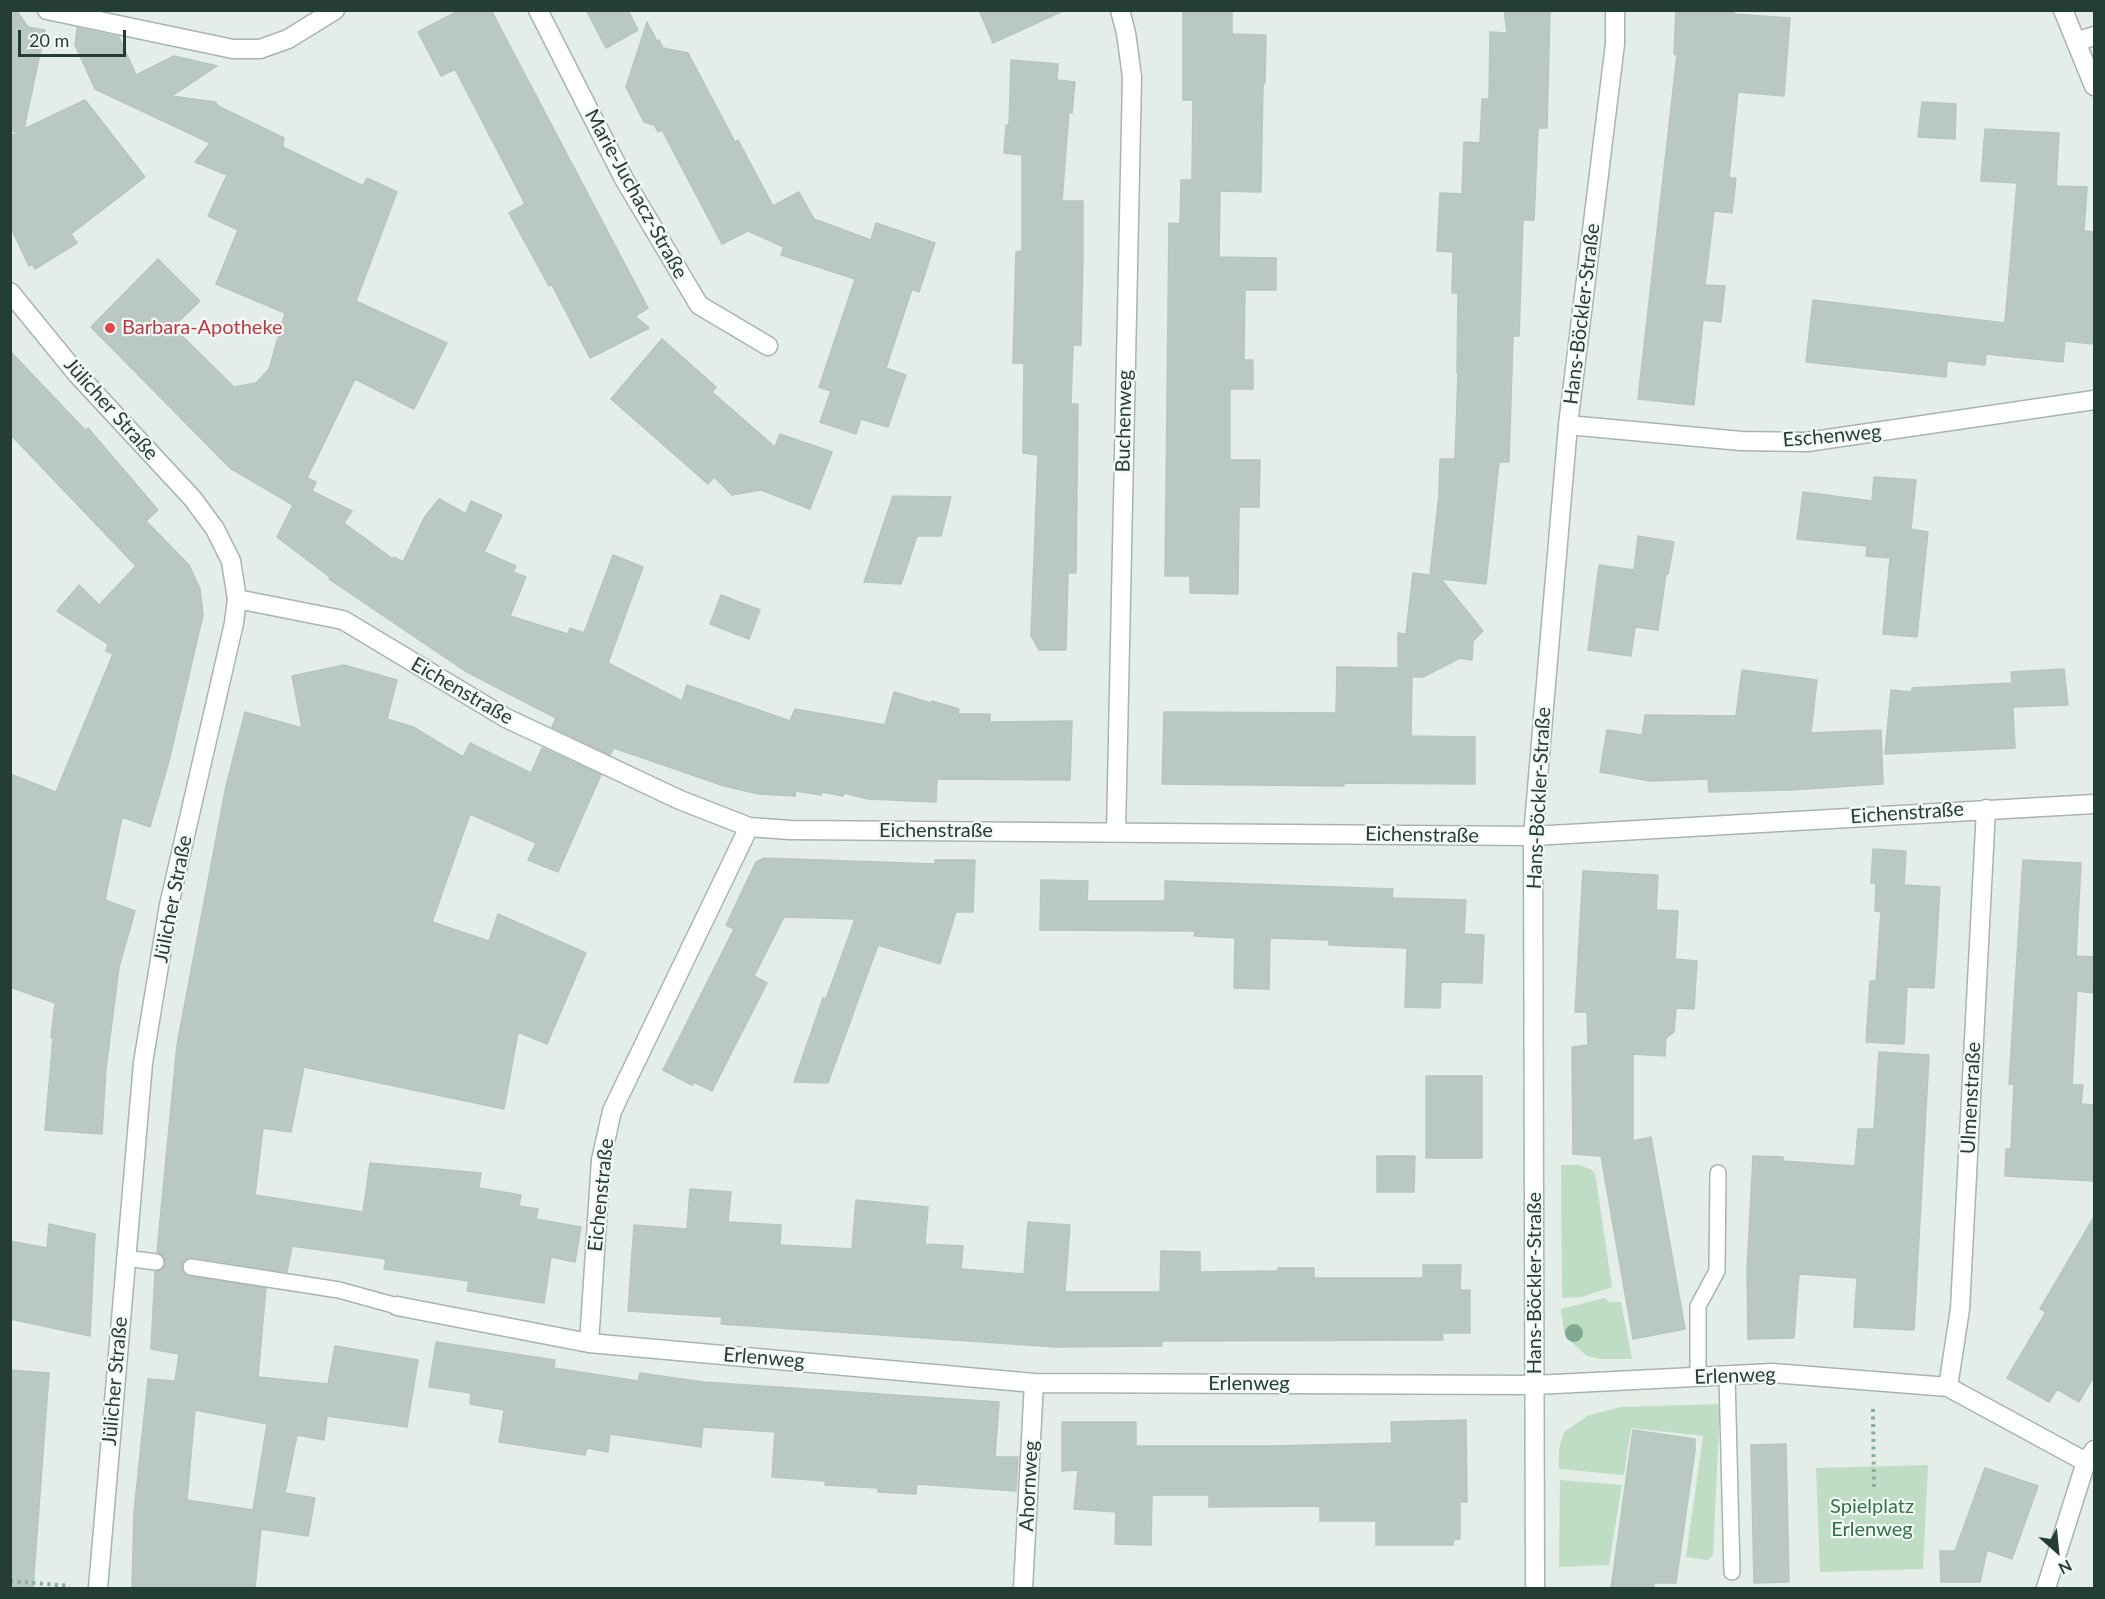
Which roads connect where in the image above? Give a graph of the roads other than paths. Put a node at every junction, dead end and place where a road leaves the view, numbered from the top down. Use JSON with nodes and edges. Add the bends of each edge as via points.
{"nodes":[{"id":1,"x":47,"y":10,"type":"edge"},
{"id":2,"x":335,"y":10,"type":"edge"},
{"id":3,"x":538,"y":10,"type":"edge"},
{"id":4,"x":1120,"y":10,"type":"edge"},
{"id":5,"x":1615,"y":10,"type":"edge"},
{"id":6,"x":2063,"y":10,"type":"edge"},
{"id":7,"x":2094,"y":36,"type":"edge"},
{"id":8,"x":2076,"y":42,"type":"junction"},
{"id":9,"x":2094,"y":86,"type":"edge"},
{"id":10,"x":10,"y":292,"type":"edge"},
{"id":11,"x":768,"y":346,"type":"dead end"},
{"id":12,"x":2094,"y":400,"type":"edge"},
{"id":13,"x":1568,"y":425,"type":"junction"},
{"id":14,"x":237,"y":598,"type":"junction"},
{"id":15,"x":2094,"y":804,"type":"edge"},
{"id":16,"x":1986,"y":809,"type":"junction"},
{"id":17,"x":749,"y":827,"type":"junction"},
{"id":18,"x":1116,"y":832,"type":"junction"},
{"id":19,"x":1533,"y":836,"type":"junction"},
{"id":20,"x":1718,"y":1173,"type":"dead end"},
{"id":21,"x":125,"y":1258,"type":"junction"},
{"id":22,"x":156,"y":1262,"type":"dead end"},
{"id":23,"x":191,"y":1267,"type":"dead end"},
{"id":24,"x":397,"y":1306,"type":"joint"},
{"id":25,"x":589,"y":1343,"type":"junction"},
{"id":26,"x":1727,"y":1376,"type":"junction"},
{"id":27,"x":1698,"y":1377,"type":"junction"},
{"id":28,"x":1034,"y":1383,"type":"junction"},
{"id":29,"x":1535,"y":1385,"type":"junction"},
{"id":30,"x":1948,"y":1387,"type":"junction"},
{"id":31,"x":2090,"y":1456,"type":"edge"},
{"id":32,"x":1732,"y":1572,"type":"dead end"},
{"id":33,"x":98,"y":1588,"type":"edge"},
{"id":34,"x":1023,"y":1588,"type":"edge"},
{"id":35,"x":1535,"y":1588,"type":"edge"},
{"id":36,"x":2046,"y":1588,"type":"edge"}],
"edges":[{"from":1,"to":2,"type":"street","via":[[233,49],[260,49],[288,39]]},
{"from":3,"to":11,"type":"street","name":"Marie-Juchacz-Straße","via":[[624,179],[699,305]]},
{"from":4,"to":18,"type":"street","name":"Buchenweg","via":[[1132,77]]},
{"from":5,"to":13,"type":"street","name":"Hans-Böckler-Straße","via":[[1615,44]]},
{"from":6,"to":8,"type":"street"},
{"from":7,"to":8,"type":"street"},
{"from":8,"to":9,"type":"street"},
{"from":10,"to":14,"type":"street","name":"Jülicher Straße","via":[[77,374],[193,499],[215,529],[231,561]]},
{"from":12,"to":13,"type":"street","name":"Eschenweg","via":[[1807,442],[1741,441]]},
{"from":13,"to":19,"type":"street","name":"Hans-Böckler-Straße"},
{"from":14,"to":17,"type":"street","name":"Eichenstraße","via":[[342,620],[506,717],[680,800]]},
{"from":14,"to":21,"type":"street","name":"Jülicher Straße","via":[[169,905],[143,1062]]},
{"from":15,"to":16,"type":"street","name":"Eichenstraße"},
{"from":16,"to":19,"type":"street","name":"Eichenstraße"},
{"from":16,"to":30,"type":"street","name":"Ulmenstraße","via":[[1960,1309]]},
{"from":17,"to":18,"type":"street","name":"Eichenstraße"},
{"from":17,"to":25,"type":"street","name":"Eichenstraße","via":[[612,1111],[601,1160]]},
{"from":18,"to":19,"type":"street","name":"Eichenstraße"},
{"from":19,"to":29,"type":"street","name":"Hans-Böckler-Straße"},
{"from":20,"to":27,"type":"lane","via":[[1717,1271],[1698,1306]]},
{"from":21,"to":22,"type":"lane"},
{"from":21,"to":33,"type":"street","name":"Jülicher Straße"},
{"from":23,"to":24,"type":"lane","via":[[339,1290]]},
{"from":24,"to":25,"type":"street","name":"Erlenweg"},
{"from":25,"to":28,"type":"street","name":"Erlenweg"},
{"from":26,"to":27,"type":"street","name":"Erlenweg"},
{"from":26,"to":30,"type":"street","name":"Erlenweg","via":[[1773,1373]]},
{"from":26,"to":32,"type":"lane"},
{"from":27,"to":29,"type":"street","name":"Erlenweg"},
{"from":28,"to":29,"type":"street","name":"Erlenweg"},
{"from":28,"to":34,"type":"street","name":"Ahornweg"},
{"from":29,"to":35,"type":"street","name":"Hans-Böckler-Straße"},
{"from":30,"to":31,"type":"street","name":"Erlenweg"},
{"from":31,"to":36,"type":"street"}]}
